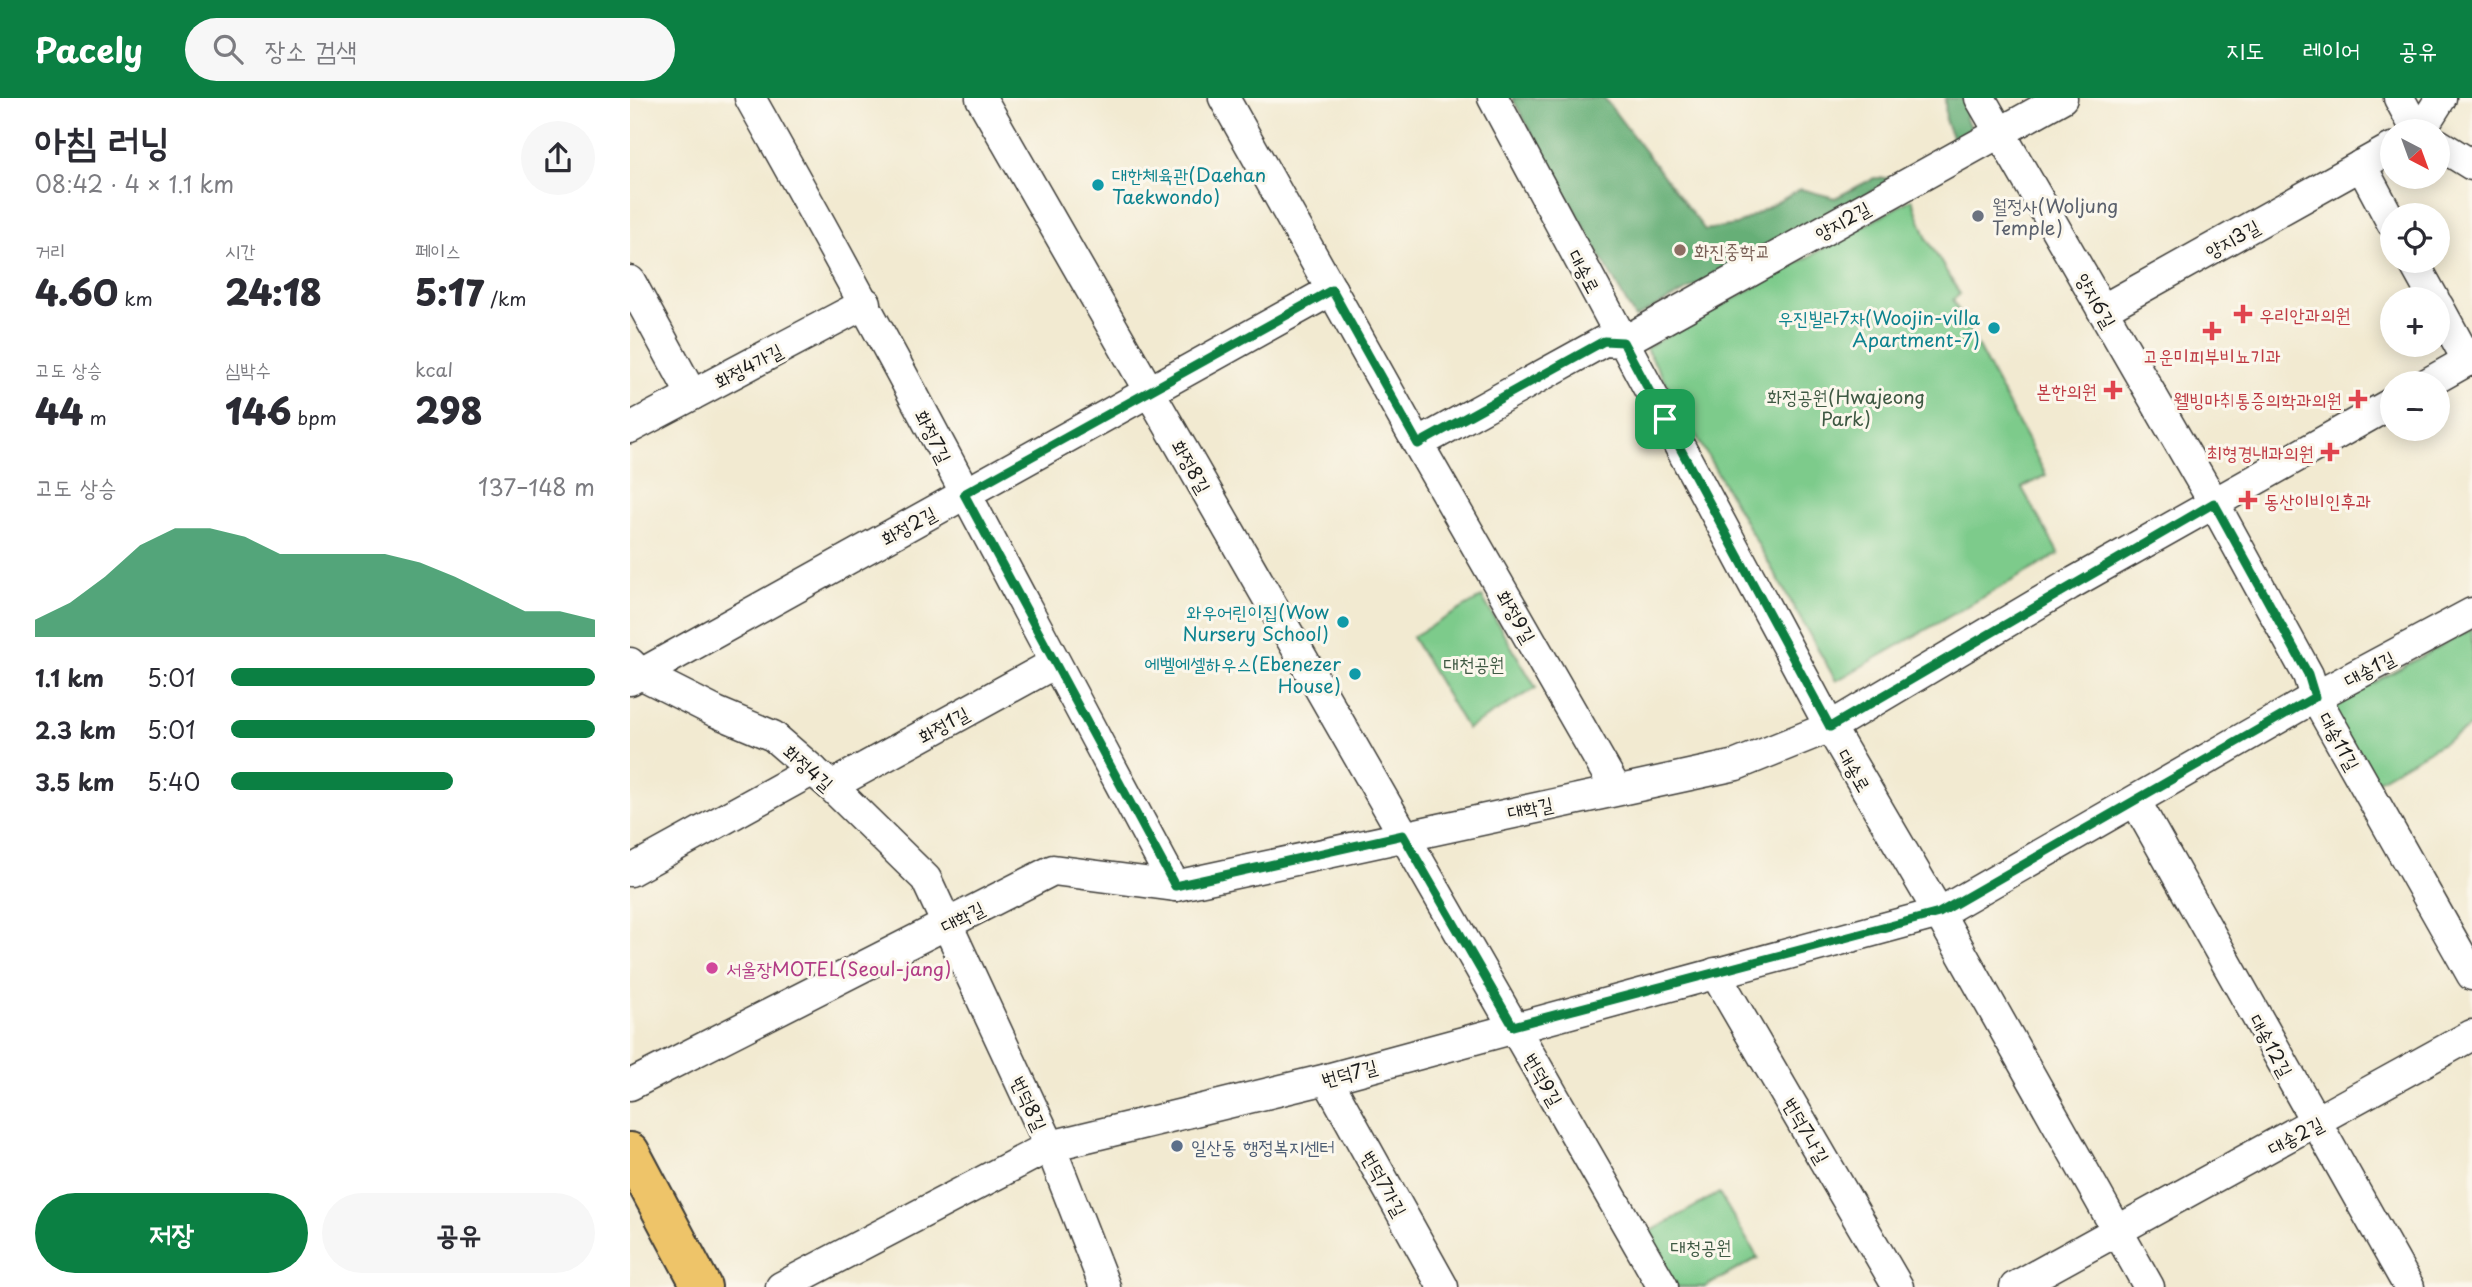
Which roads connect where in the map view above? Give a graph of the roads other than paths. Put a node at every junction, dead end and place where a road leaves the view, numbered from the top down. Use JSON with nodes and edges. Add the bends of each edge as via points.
{"nodes":[{"id":1,"x":750,"y":98,"type":"edge"},
{"id":2,"x":981,"y":98,"type":"edge"},
{"id":3,"x":1224,"y":98,"type":"edge"},
{"id":4,"x":1493,"y":98,"type":"edge"},
{"id":5,"x":1980,"y":98,"type":"edge"},
{"id":6,"x":2062,"y":98,"type":"edge"},
{"id":7,"x":2399,"y":98,"type":"edge"},
{"id":8,"x":2441,"y":98,"type":"edge"},
{"id":9,"x":2411,"y":119,"type":"edge"},
{"id":10,"x":2426,"y":119,"type":"edge"},
{"id":11,"x":2000,"y":132,"type":"junction"},
{"id":12,"x":2450,"y":152,"type":"edge"},
{"id":13,"x":2380,"y":155,"type":"edge"},
{"id":14,"x":2361,"y":165,"type":"junction"},
{"id":15,"x":2472,"y":165,"type":"edge"},
{"id":16,"x":2381,"y":203,"type":"edge"},
{"id":17,"x":630,"y":281,"type":"edge"},
{"id":18,"x":1332,"y":290,"type":"junction"},
{"id":19,"x":866,"y":303,"type":"junction"},
{"id":20,"x":2102,"y":310,"type":"junction"},
{"id":21,"x":2450,"y":326,"type":"edge"},
{"id":22,"x":1623,"y":342,"type":"junction"},
{"id":23,"x":2470,"y":359,"type":"edge"},
{"id":24,"x":2449,"y":371,"type":"edge"},
{"id":25,"x":1149,"y":390,"type":"junction"},
{"id":26,"x":692,"y":395,"type":"junction"},
{"id":27,"x":2380,"y":410,"type":"edge"},
{"id":28,"x":630,"y":428,"type":"edge"},
{"id":29,"x":1418,"y":444,"type":"junction"},
{"id":30,"x":964,"y":494,"type":"junction"},
{"id":31,"x":2214,"y":503,"type":"junction"},
{"id":32,"x":2472,"y":613,"type":"edge"},
{"id":33,"x":1055,"y":663,"type":"junction"},
{"id":34,"x":634,"y":672,"type":"edge"},
{"id":35,"x":2315,"y":697,"type":"junction"},
{"id":36,"x":1830,"y":727,"type":"junction"},
{"id":37,"x":822,"y":778,"type":"junction"},
{"id":38,"x":1616,"y":789,"type":"junction"},
{"id":39,"x":2136,"y":802,"type":"junction"},
{"id":40,"x":1403,"y":835,"type":"junction"},
{"id":41,"x":630,"y":871,"type":"edge"},
{"id":42,"x":1175,"y":886,"type":"junction"},
{"id":43,"x":1939,"y":913,"type":"junction"},
{"id":44,"x":947,"y":923,"type":"junction"},
{"id":45,"x":1715,"y":973,"type":"junction"},
{"id":46,"x":2472,"y":975,"type":"edge"},
{"id":47,"x":1513,"y":1026,"type":"junction"},
{"id":48,"x":2472,"y":1035,"type":"edge"},
{"id":49,"x":1327,"y":1079,"type":"junction"},
{"id":50,"x":630,"y":1085,"type":"edge"},
{"id":51,"x":2316,"y":1124,"type":"junction"},
{"id":52,"x":1050,"y":1146,"type":"junction"},
{"id":53,"x":630,"y":1152,"type":"edge"},
{"id":54,"x":2115,"y":1230,"type":"junction"},
{"id":55,"x":702,"y":1287,"type":"edge"},
{"id":56,"x":781,"y":1287,"type":"edge"},
{"id":57,"x":1105,"y":1287,"type":"edge"},
{"id":58,"x":1443,"y":1287,"type":"edge"},
{"id":59,"x":1663,"y":1287,"type":"edge"},
{"id":60,"x":1898,"y":1287,"type":"edge"},
{"id":61,"x":2015,"y":1287,"type":"edge"},
{"id":62,"x":2149,"y":1287,"type":"edge"},
{"id":63,"x":2409,"y":1287,"type":"edge"}],
"edges":[{"from":1,"to":19,"type":"street","name":"화정7길"},
{"from":2,"to":25,"type":"street","name":"화정8길"},
{"from":3,"to":18,"type":"street","name":"화정9길"},
{"from":4,"to":22,"type":"street","name":"대송로"},
{"from":5,"to":11,"type":"street","name":"양지6길"},
{"from":6,"to":11,"type":"street","name":"양지2길"},
{"from":7,"to":9,"type":"street"},
{"from":8,"to":10,"type":"street"},
{"from":11,"to":20,"type":"street","name":"양지6길"},
{"from":11,"to":22,"type":"street","name":"양지2길"},
{"from":12,"to":15,"type":"street"},
{"from":13,"to":14,"type":"street","name":"양지3길"},
{"from":14,"to":16,"type":"street"},
{"from":14,"to":20,"type":"street","name":"양지3길"},
{"from":17,"to":26,"type":"street"},
{"from":18,"to":25,"type":"street","name":"화정2길"},
{"from":18,"to":29,"type":"street","name":"화정9길"},
{"from":19,"to":26,"type":"street","name":"화정4가길"},
{"from":19,"to":30,"type":"street","name":"화정7길"},
{"from":20,"to":31,"type":"street","name":"양지6길"},
{"from":21,"to":23,"type":"street"},
{"from":22,"to":29,"type":"street","via":[[1604,341]]},
{"from":22,"to":36,"type":"street","name":"대송로"},
{"from":23,"to":24,"type":"street"},
{"from":25,"to":30,"type":"street","name":"화정2길"},
{"from":25,"to":40,"type":"street","name":"화정8길"},
{"from":26,"to":28,"type":"street","name":"화정4가길"},
{"from":27,"to":31,"type":"street","name":"대학길"},
{"from":29,"to":38,"type":"street","name":"화정9길"},
{"from":30,"to":33,"type":"street","name":"화정7길"},
{"from":30,"to":34,"type":"street","name":"화정2길"},
{"from":31,"to":35,"type":"street","name":"대송11길","via":[[2308,674]]},
{"from":31,"to":36,"type":"street","name":"대학길"},
{"from":32,"to":35,"type":"street","name":"대송1길"},
{"from":33,"to":37,"type":"street","name":"화정1길"},
{"from":33,"to":42,"type":"street","name":"화정7길"},
{"from":34,"to":37,"type":"street","name":"화정4길","via":[[773,736]]},
{"from":35,"to":39,"type":"street","name":"대송1길"},
{"from":35,"to":46,"type":"street","name":"대송11길"},
{"from":36,"to":38,"type":"street","name":"대학길","via":[[1736,765]]},
{"from":36,"to":43,"type":"street","name":"대송로"},
{"from":37,"to":41,"type":"street","name":"화정1길"},
{"from":37,"to":44,"type":"street","name":"화정4길","via":[[926,879]]},
{"from":38,"to":40,"type":"street","name":"대학길"},
{"from":39,"to":43,"type":"street","name":"대송1길"},
{"from":39,"to":51,"type":"street","name":"대송12길"},
{"from":40,"to":42,"type":"street","name":"대학길"},
{"from":40,"to":47,"type":"street","name":"번덕9길"},
{"from":42,"to":44,"type":"street","name":"대학길","via":[[1053,870]]},
{"from":43,"to":45,"type":"street","name":"번덕7길"},
{"from":43,"to":54,"type":"street","name":"대송로"},
{"from":44,"to":50,"type":"street","name":"대학길"},
{"from":44,"to":52,"type":"street","name":"번덕8길"},
{"from":45,"to":47,"type":"street","name":"번덕7길"},
{"from":45,"to":60,"type":"street","name":"번덕7나길"},
{"from":47,"to":49,"type":"street","name":"번덕7길"},
{"from":47,"to":59,"type":"street","name":"번덕9길"},
{"from":48,"to":51,"type":"street","name":"대송2길"},
{"from":49,"to":52,"type":"street","name":"번덕7길"},
{"from":49,"to":58,"type":"street","name":"번덕7가길"},
{"from":51,"to":54,"type":"street","name":"대송2길"},
{"from":51,"to":63,"type":"street","name":"대송12길"},
{"from":52,"to":56,"type":"street","name":"번덕7길"},
{"from":52,"to":57,"type":"street","name":"번덕8길"},
{"from":53,"to":55,"type":"main road"},
{"from":54,"to":61,"type":"street","name":"대송2길"},
{"from":54,"to":62,"type":"street","name":"대송로"}]}
